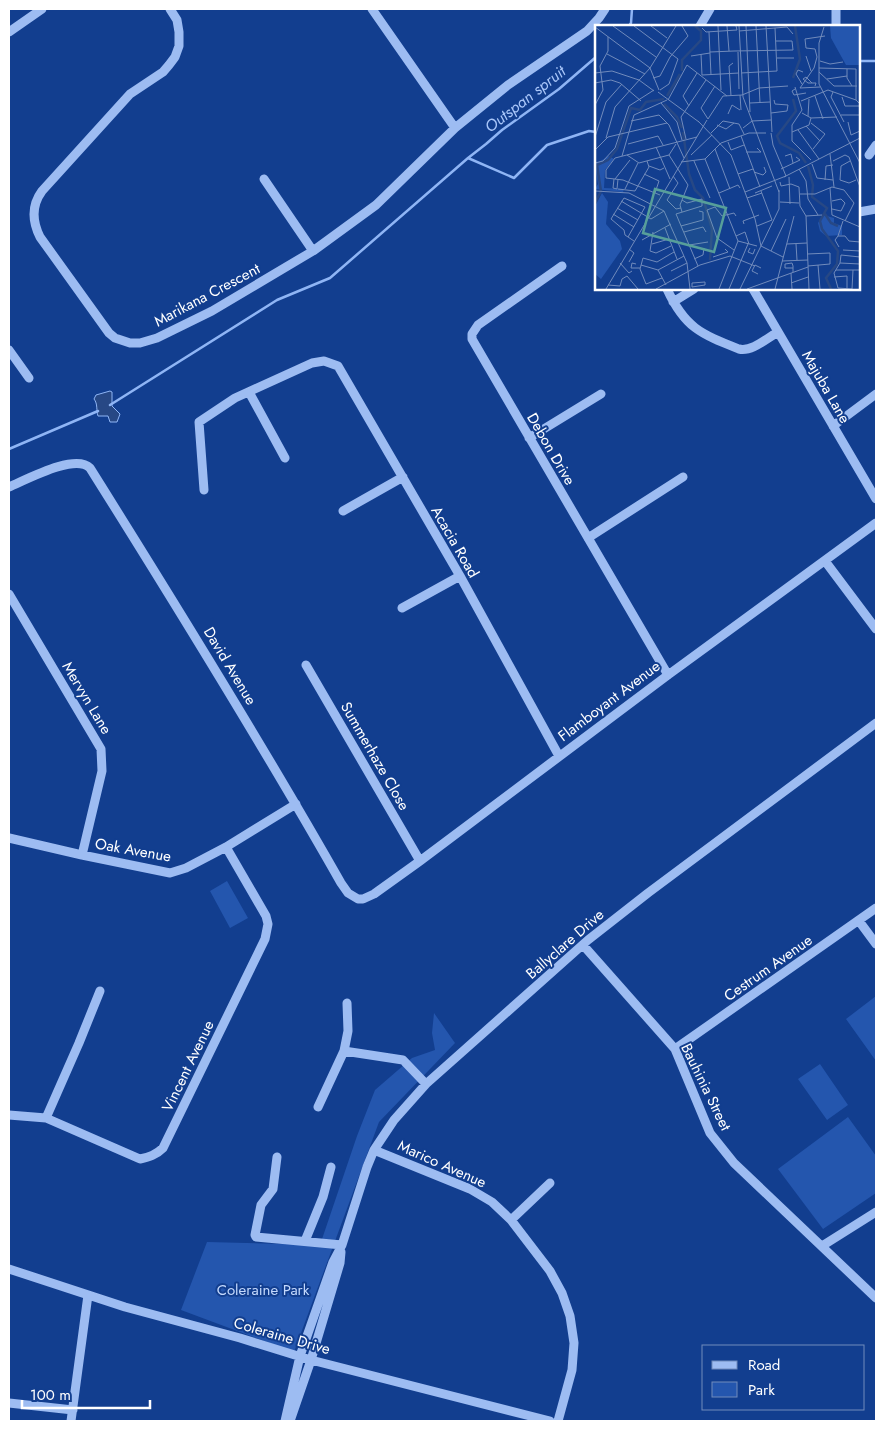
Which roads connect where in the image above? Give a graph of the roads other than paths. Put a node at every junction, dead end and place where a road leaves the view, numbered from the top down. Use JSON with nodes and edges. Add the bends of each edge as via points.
{"nodes":[{"id":1,"x":42,"y":9,"type":"edge"},
{"id":2,"x":170,"y":9,"type":"edge"},
{"id":3,"x":372,"y":9,"type":"edge"},
{"id":4,"x":605,"y":9,"type":"edge"},
{"id":5,"x":710,"y":9,"type":"edge"},
{"id":6,"x":836,"y":9,"type":"edge"},
{"id":7,"x":701,"y":25,"type":"edge"},
{"id":8,"x":836,"y":25,"type":"edge"},
{"id":9,"x":9,"y":32,"type":"edge"},
{"id":10,"x":454,"y":128,"type":"junction"},
{"id":11,"x":876,"y":145,"type":"edge"},
{"id":12,"x":869,"y":155,"type":"dead end"},
{"id":13,"x":264,"y":179,"type":"dead end"},
{"id":14,"x":876,"y":209,"type":"edge"},
{"id":15,"x":860,"y":212,"type":"edge"},
{"id":16,"x":313,"y":251,"type":"junction"},
{"id":17,"x":562,"y":266,"type":"dead end"},
{"id":18,"x":667,"y":290,"type":"edge"},
{"id":19,"x":692,"y":290,"type":"edge"},
{"id":20,"x":754,"y":290,"type":"edge"},
{"id":21,"x":673,"y":302,"type":"junction"},
{"id":22,"x":778,"y":332,"type":"junction"},
{"id":23,"x":9,"y":350,"type":"edge"},
{"id":24,"x":29,"y":378,"type":"dead end"},
{"id":25,"x":249,"y":392,"type":"junction"},
{"id":26,"x":601,"y":394,"type":"dead end"},
{"id":27,"x":876,"y":394,"type":"edge"},
{"id":28,"x":833,"y":426,"type":"junction"},
{"id":29,"x":529,"y":438,"type":"junction"},
{"id":30,"x":285,"y":458,"type":"dead end"},
{"id":31,"x":403,"y":477,"type":"junction"},
{"id":32,"x":683,"y":477,"type":"dead end"},
{"id":33,"x":9,"y":487,"type":"edge"},
{"id":34,"x":204,"y":490,"type":"dead end"},
{"id":35,"x":876,"y":500,"type":"edge"},
{"id":36,"x":343,"y":511,"type":"dead end"},
{"id":37,"x":876,"y":523,"type":"edge"},
{"id":38,"x":588,"y":538,"type":"junction"},
{"id":39,"x":825,"y":561,"type":"junction"},
{"id":40,"x":460,"y":576,"type":"junction"},
{"id":41,"x":9,"y":594,"type":"edge"},
{"id":42,"x":402,"y":608,"type":"dead end"},
{"id":43,"x":876,"y":629,"type":"edge"},
{"id":44,"x":306,"y":665,"type":"dead end"},
{"id":45,"x":668,"y":675,"type":"junction"},
{"id":46,"x":876,"y":723,"type":"edge"},
{"id":47,"x":559,"y":756,"type":"junction"},
{"id":48,"x":296,"y":804,"type":"junction"},
{"id":49,"x":9,"y":838,"type":"edge"},
{"id":50,"x":226,"y":847,"type":"junction"},
{"id":51,"x":82,"y":855,"type":"junction"},
{"id":52,"x":420,"y":861,"type":"junction"},
{"id":53,"x":358,"y":899,"type":"joint"},
{"id":54,"x":876,"y":908,"type":"edge"},
{"id":55,"x":859,"y":921,"type":"junction"},
{"id":56,"x":876,"y":944,"type":"edge"},
{"id":57,"x":583,"y":945,"type":"junction"},
{"id":58,"x":100,"y":991,"type":"dead end"},
{"id":59,"x":346,"y":1003,"type":"dead end"},
{"id":60,"x":675,"y":1049,"type":"junction"},
{"id":61,"x":344,"y":1051,"type":"junction"},
{"id":62,"x":426,"y":1084,"type":"junction"},
{"id":63,"x":318,"y":1107,"type":"dead end"},
{"id":64,"x":9,"y":1115,"type":"edge"},
{"id":65,"x":46,"y":1118,"type":"junction"},
{"id":66,"x":374,"y":1150,"type":"junction"},
{"id":67,"x":277,"y":1157,"type":"dead end"},
{"id":68,"x":330,"y":1167,"type":"dead end"},
{"id":69,"x":550,"y":1183,"type":"dead end"},
{"id":70,"x":876,"y":1212,"type":"edge"},
{"id":71,"x":511,"y":1220,"type":"junction"},
{"id":72,"x":305,"y":1241,"type":"junction"},
{"id":73,"x":342,"y":1245,"type":"junction"},
{"id":74,"x":822,"y":1246,"type":"junction"},
{"id":75,"x":9,"y":1269,"type":"edge"},
{"id":76,"x":88,"y":1295,"type":"junction"},
{"id":77,"x":876,"y":1298,"type":"edge"},
{"id":78,"x":300,"y":1356,"type":"junction"},
{"id":79,"x":311,"y":1360,"type":"junction"},
{"id":80,"x":9,"y":1403,"type":"edge"},
{"id":81,"x":73,"y":1410,"type":"junction"},
{"id":82,"x":71,"y":1421,"type":"edge"},
{"id":83,"x":285,"y":1421,"type":"edge"},
{"id":84,"x":290,"y":1421,"type":"edge"},
{"id":85,"x":550,"y":1421,"type":"edge"},
{"id":86,"x":558,"y":1421,"type":"edge"}],
"edges":[{"from":1,"to":9,"type":"street"},
{"from":2,"to":16,"type":"street","name":"Marikana Crescent","via":[[180,32],[175,57],[163,72],[130,94],[42,190],[33,211],[40,237],[109,333],[130,344],[157,338],[212,311]]},
{"from":3,"to":10,"type":"street"},
{"from":4,"to":10,"type":"street","name":"Marikana Crescent","via":[[587,31],[508,85]]},
{"from":5,"to":7,"type":"street"},
{"from":6,"to":8,"type":"street"},
{"from":10,"to":16,"type":"street","name":"Marikana Crescent","via":[[376,205]]},
{"from":11,"to":12,"type":"street"},
{"from":13,"to":16,"type":"street"},
{"from":14,"to":15,"type":"street"},
{"from":17,"to":29,"type":"street","name":"Debon Drive","via":[[478,325],[472,336],[473,343]]},
{"from":18,"to":21,"type":"street"},
{"from":19,"to":21,"type":"street"},
{"from":20,"to":22,"type":"street","name":"Majuba Lane"},
{"from":21,"to":22,"type":"street","via":[[695,329],[739,349],[749,348]]},
{"from":22,"to":28,"type":"street","name":"Majuba Lane"},
{"from":23,"to":24,"type":"street"},
{"from":25,"to":30,"type":"street"},
{"from":25,"to":31,"type":"street","name":"Acacia Road","via":[[312,363],[324,361],[338,366]]},
{"from":25,"to":34,"type":"street","via":[[199,422]]},
{"from":26,"to":29,"type":"street"},
{"from":27,"to":28,"type":"street"},
{"from":28,"to":35,"type":"street","name":"Majuba Lane"},
{"from":29,"to":38,"type":"street","name":"Debon Drive"},
{"from":31,"to":36,"type":"street"},
{"from":31,"to":40,"type":"street","name":"Acacia Road"},
{"from":32,"to":38,"type":"street"},
{"from":33,"to":48,"type":"street","name":"David Avenue","via":[[66,464],[83,464],[90,468]]},
{"from":37,"to":39,"type":"street","name":"Flamboyant Avenue"},
{"from":38,"to":45,"type":"street","name":"Debon Drive"},
{"from":39,"to":43,"type":"street"},
{"from":39,"to":45,"type":"street","name":"Flamboyant Avenue"},
{"from":40,"to":42,"type":"street"},
{"from":40,"to":47,"type":"street","name":"Acacia Road"},
{"from":41,"to":51,"type":"street","name":"Mervyn Lane","via":[[101,749],[102,771]]},
{"from":44,"to":52,"type":"street","name":"Summerhaze Close"},
{"from":45,"to":47,"type":"street","name":"Flamboyant Avenue"},
{"from":46,"to":57,"type":"street","name":"Ballyclare Drive"},
{"from":47,"to":52,"type":"street","name":"Flamboyant Avenue"},
{"from":48,"to":50,"type":"street","name":"Oak Avenue"},
{"from":48,"to":53,"type":"street","name":"David Avenue","via":[[348,893]]},
{"from":49,"to":51,"type":"street","name":"Oak Avenue"},
{"from":50,"to":51,"type":"street","name":"Oak Avenue","via":[[170,873]]},
{"from":50,"to":65,"type":"street","name":"Vincent Avenue","via":[[266,916],[267,930],[163,1148],[150,1157],[140,1159]]},
{"from":52,"to":53,"type":"street","name":"Flamboyant Avenue","via":[[374,894]]},
{"from":54,"to":55,"type":"street","name":"Cestrum Avenue"},
{"from":55,"to":56,"type":"street"},
{"from":55,"to":60,"type":"street","name":"Cestrum Avenue"},
{"from":57,"to":60,"type":"street","name":"Bauhinia Street"},
{"from":57,"to":62,"type":"street","name":"Ballyclare Drive"},
{"from":58,"to":65,"type":"street"},
{"from":59,"to":61,"type":"street","via":[[348,1031]]},
{"from":60,"to":74,"type":"street","name":"Bauhinia Street","via":[[710,1133],[734,1163]]},
{"from":61,"to":62,"type":"street","via":[[403,1060]]},
{"from":61,"to":63,"type":"street"},
{"from":62,"to":66,"type":"street","name":"Ballyclare Drive","via":[[394,1120]]},
{"from":64,"to":65,"type":"street","name":"Vincent Avenue"},
{"from":66,"to":71,"type":"street","name":"Marico Avenue","via":[[470,1189],[492,1202]]},
{"from":66,"to":73,"type":"street","name":"Ballyclare Drive"},
{"from":67,"to":72,"type":"street","via":[[273,1189],[261,1205],[255,1235]]},
{"from":68,"to":72,"type":"street","via":[[323,1197]]},
{"from":69,"to":71,"type":"street"},
{"from":70,"to":74,"type":"street"},
{"from":71,"to":86,"type":"street","name":"Marico Avenue","via":[[550,1271],[570,1316],[574,1343],[572,1370]]},
{"from":72,"to":73,"type":"street"},
{"from":73,"to":78,"type":"street","name":"Ballyclare Drive"},
{"from":73,"to":79,"type":"street","name":"Ballyclare Drive","via":[[340,1263]]},
{"from":74,"to":77,"type":"street","name":"Bauhinia Street"},
{"from":75,"to":76,"type":"street","name":"Coleraine Drive"},
{"from":76,"to":78,"type":"street","name":"Coleraine Drive"},
{"from":76,"to":81,"type":"street"},
{"from":78,"to":79,"type":"street","name":"Coleraine Drive"},
{"from":78,"to":83,"type":"street","name":"Ballyclare Drive"},
{"from":79,"to":84,"type":"street","name":"Ballyclare Drive"},
{"from":79,"to":85,"type":"street","name":"Coleraine Drive"},
{"from":80,"to":81,"type":"street"},
{"from":81,"to":82,"type":"street"}]}
